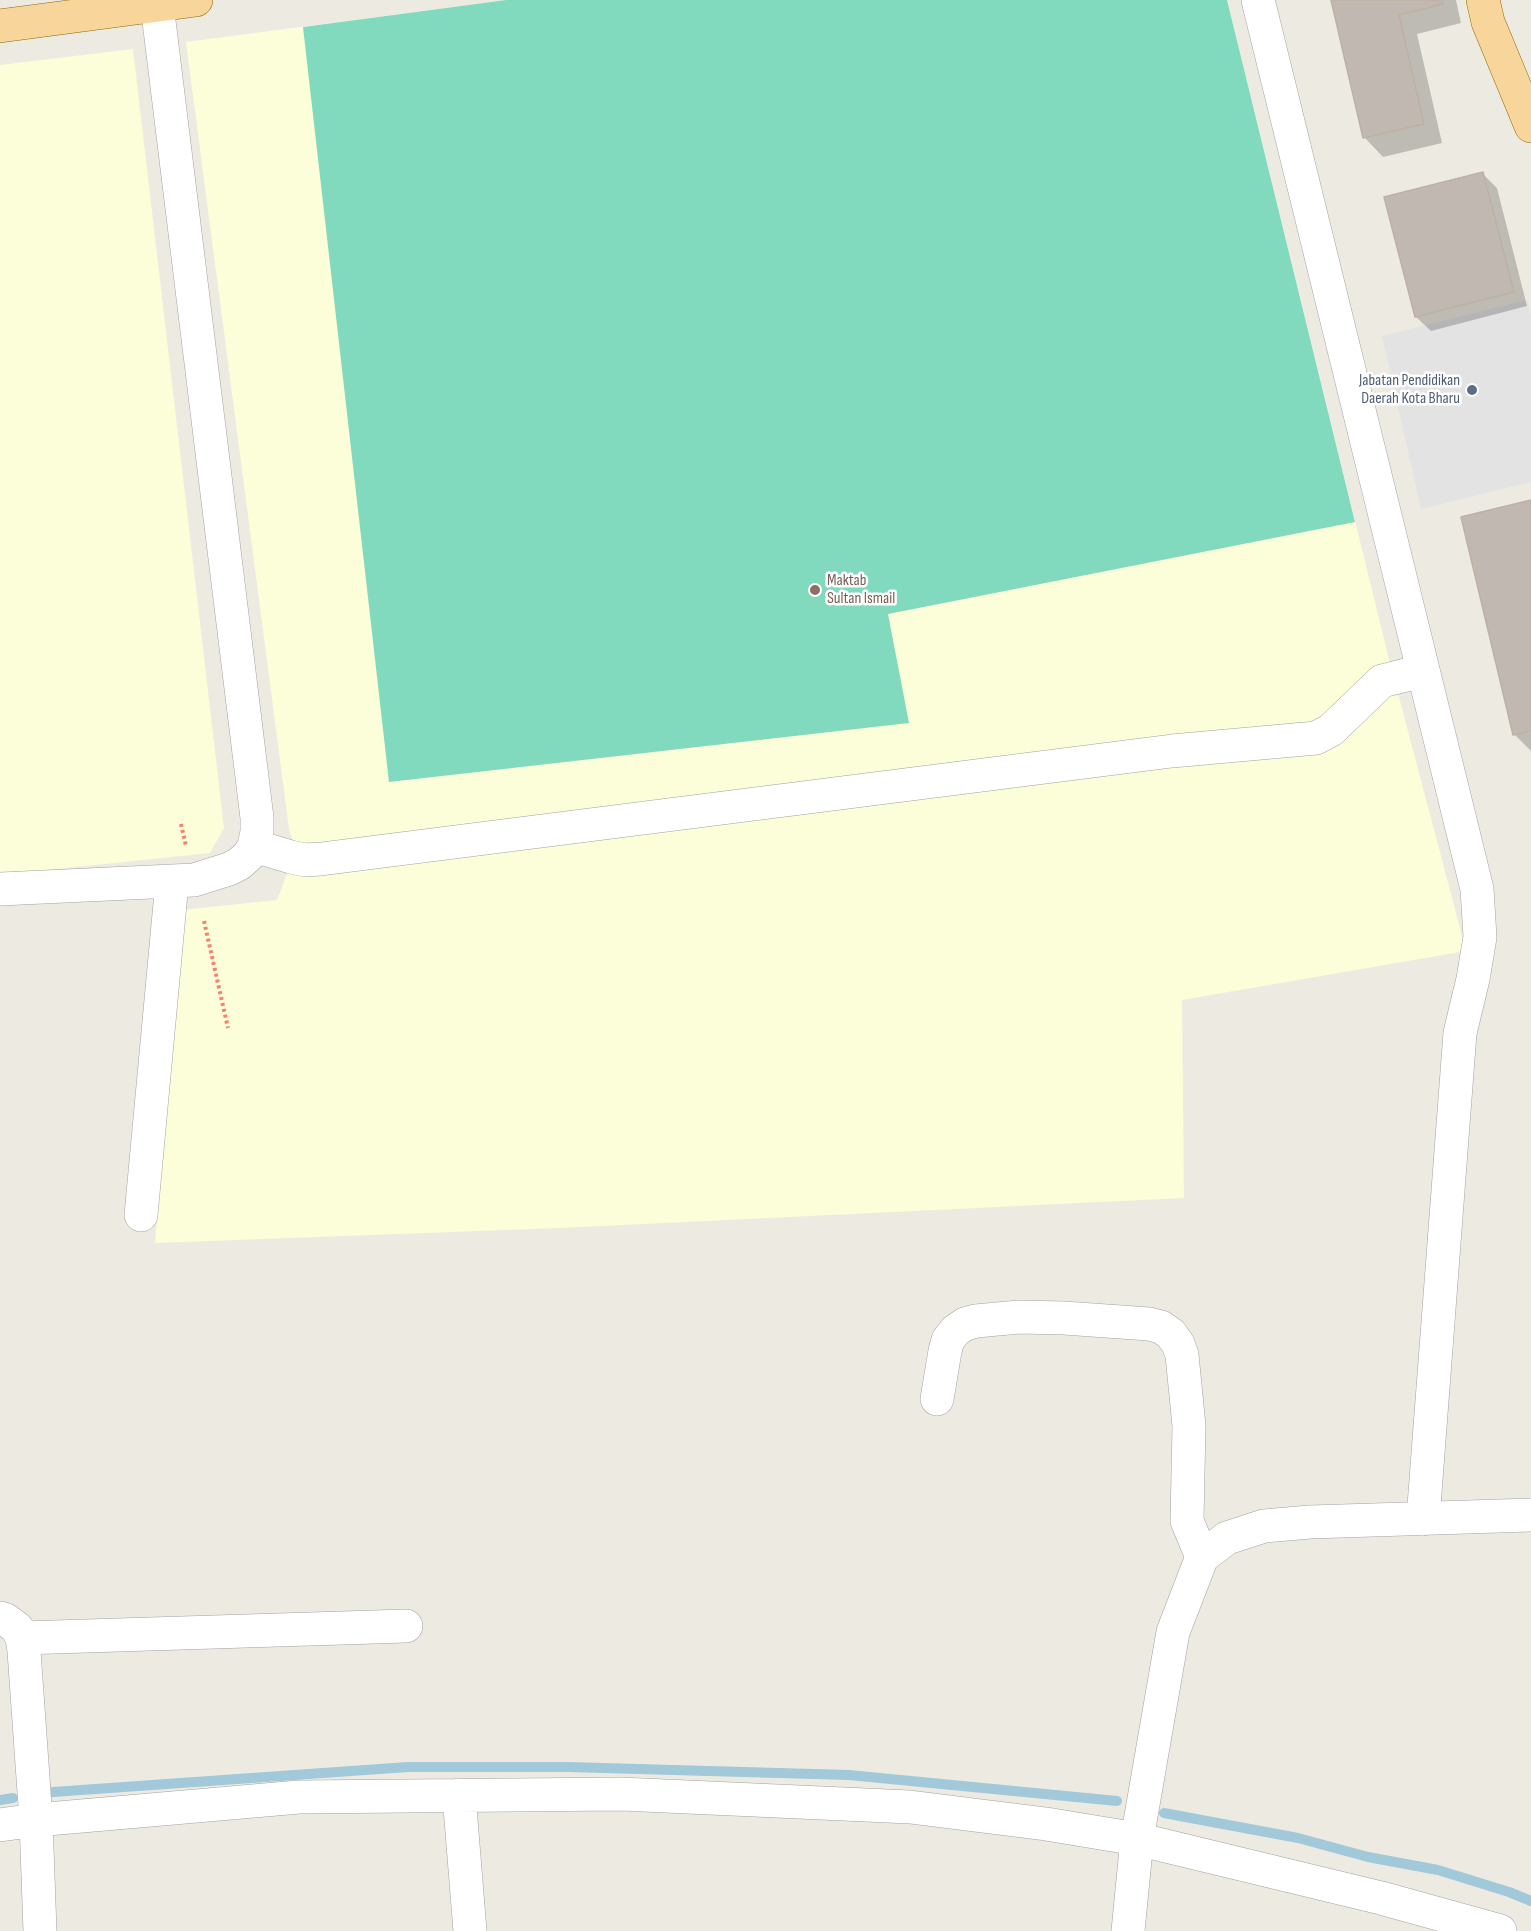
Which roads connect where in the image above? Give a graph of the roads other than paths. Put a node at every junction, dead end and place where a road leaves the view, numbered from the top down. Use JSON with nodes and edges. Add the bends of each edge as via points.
{"nodes":[{"id":1,"x":196,"y":0,"type":"edge"},
{"id":2,"x":1258,"y":0,"type":"edge"},
{"id":3,"x":1483,"y":0,"type":"edge"},
{"id":4,"x":157,"y":5,"type":"junction"},
{"id":5,"x":0,"y":26,"type":"edge"},
{"id":6,"x":1531,"y":126,"type":"edge"},
{"id":7,"x":1422,"y":671,"type":"junction"},
{"id":8,"x":254,"y":846,"type":"junction"},
{"id":9,"x":172,"y":882,"type":"junction"},
{"id":10,"x":0,"y":890,"type":"edge"},
{"id":11,"x":141,"y":1215,"type":"dead end"},
{"id":12,"x":937,"y":1399,"type":"dead end"},
{"id":13,"x":1531,"y":1515,"type":"edge"},
{"id":14,"x":1423,"y":1519,"type":"junction"},
{"id":15,"x":1202,"y":1557,"type":"junction"},
{"id":16,"x":406,"y":1626,"type":"dead end"},
{"id":17,"x":11,"y":1628,"type":"edge"},
{"id":18,"x":459,"y":1796,"type":"junction"},
{"id":19,"x":36,"y":1820,"type":"junction"},
{"id":20,"x":0,"y":1825,"type":"edge"},
{"id":21,"x":1137,"y":1839,"type":"junction"},
{"id":22,"x":40,"y":1931,"type":"edge"},
{"id":23,"x":470,"y":1931,"type":"edge"},
{"id":24,"x":1128,"y":1931,"type":"edge"},
{"id":25,"x":1500,"y":1931,"type":"edge"}],
"edges":[{"from":1,"to":4,"type":"main road"},
{"from":2,"to":7,"type":"street"},
{"from":3,"to":6,"type":"main road","via":[[1488,22]]},
{"from":4,"to":5,"type":"main road"},
{"from":4,"to":8,"type":"street","via":[[257,818]]},
{"from":7,"to":8,"type":"street","via":[[1382,681],[1331,730],[1316,738],[1172,751],[321,859],[298,859]]},
{"from":7,"to":14,"type":"street","via":[[1477,889],[1480,937],[1460,1033]]},
{"from":8,"to":9,"type":"street","via":[[249,855],[229,869]]},
{"from":9,"to":10,"type":"street"},
{"from":9,"to":11,"type":"street"},
{"from":12,"to":15,"type":"street","via":[[948,1340],[965,1324],[1020,1317],[1161,1327],[1171,1334],[1182,1355],[1189,1426],[1187,1521]]},
{"from":13,"to":14,"type":"street"},
{"from":14,"to":15,"type":"street","via":[[1264,1526],[1227,1538]]},
{"from":15,"to":21,"type":"street","via":[[1173,1632]]},
{"from":16,"to":17,"type":"street"},
{"from":17,"to":19,"type":"street","via":[[24,1651]]},
{"from":18,"to":19,"type":"street","via":[[299,1797]]},
{"from":18,"to":21,"type":"street","via":[[621,1794],[910,1807]]},
{"from":18,"to":23,"type":"street"},
{"from":19,"to":20,"type":"street"},
{"from":19,"to":22,"type":"street"},
{"from":21,"to":24,"type":"street"},
{"from":21,"to":25,"type":"street"}]}
